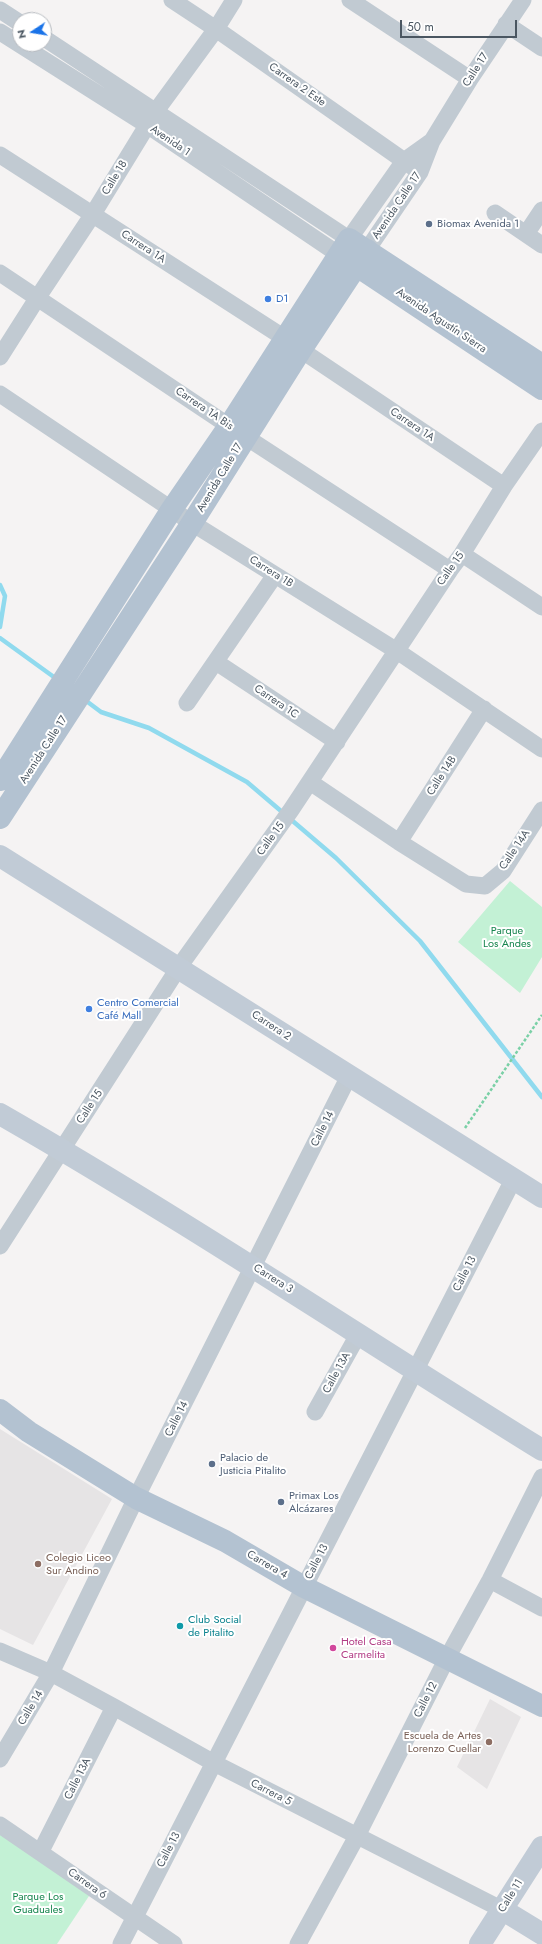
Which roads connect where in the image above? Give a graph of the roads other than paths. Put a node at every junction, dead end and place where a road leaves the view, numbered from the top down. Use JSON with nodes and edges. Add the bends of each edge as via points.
{"nodes":[{"id":1,"x":172,"y":0,"type":"edge"},
{"id":2,"x":234,"y":0,"type":"edge"},
{"id":3,"x":350,"y":0,"type":"edge"},
{"id":4,"x":523,"y":0,"type":"edge"},
{"id":5,"x":0,"y":10,"type":"edge"},
{"id":6,"x":12,"y":18,"type":"edge"},
{"id":7,"x":506,"y":24,"type":"junction"},
{"id":8,"x":216,"y":29,"type":"junction"},
{"id":9,"x":0,"y":32,"type":"edge"},
{"id":10,"x":52,"y":44,"type":"edge"},
{"id":11,"x":542,"y":48,"type":"edge"},
{"id":12,"x":470,"y":79,"type":"junction"},
{"id":13,"x":151,"y":118,"type":"junction"},
{"id":14,"x":432,"y":141,"type":"junction"},
{"id":15,"x":0,"y":155,"type":"edge"},
{"id":16,"x":404,"y":161,"type":"junction"},
{"id":17,"x":420,"y":172,"type":"junction"},
{"id":18,"x":542,"y":210,"type":"edge"},
{"id":19,"x":495,"y":213,"type":"dead end"},
{"id":20,"x":93,"y":214,"type":"junction"},
{"id":21,"x":526,"y":234,"type":"junction"},
{"id":22,"x":542,"y":245,"type":"edge"},
{"id":23,"x":344,"y":246,"type":"junction"},
{"id":24,"x":362,"y":258,"type":"junction"},
{"id":25,"x":0,"y":273,"type":"edge"},
{"id":26,"x":38,"y":297,"type":"junction"},
{"id":27,"x":293,"y":345,"type":"junction"},
{"id":28,"x":0,"y":358,"type":"edge"},
{"id":29,"x":542,"y":365,"type":"edge"},
{"id":30,"x":542,"y":389,"type":"edge"},
{"id":31,"x":0,"y":394,"type":"edge"},
{"id":32,"x":237,"y":431,"type":"junction"},
{"id":33,"x":542,"y":431,"type":"edge"},
{"id":34,"x":504,"y":486,"type":"junction"},
{"id":35,"x":172,"y":509,"type":"junction"},
{"id":36,"x":192,"y":523,"type":"junction"},
{"id":37,"x":462,"y":554,"type":"junction"},
{"id":38,"x":450,"y":570,"type":"junction"},
{"id":39,"x":275,"y":575,"type":"junction"},
{"id":40,"x":542,"y":606,"type":"edge"},
{"id":41,"x":398,"y":651,"type":"junction"},
{"id":42,"x":216,"y":662,"type":"junction"},
{"id":43,"x":187,"y":703,"type":"dead end"},
{"id":44,"x":484,"y":710,"type":"junction"},
{"id":45,"x":337,"y":742,"type":"junction"},
{"id":46,"x":542,"y":749,"type":"edge"},
{"id":47,"x":0,"y":780,"type":"edge"},
{"id":48,"x":310,"y":782,"type":"junction"},
{"id":49,"x":542,"y":810,"type":"edge"},
{"id":50,"x":0,"y":818,"type":"edge"},
{"id":51,"x":399,"y":842,"type":"junction"},
{"id":52,"x":0,"y":856,"type":"edge"},
{"id":53,"x":179,"y":967,"type":"junction"},
{"id":54,"x":349,"y":1076,"type":"junction"},
{"id":55,"x":0,"y":1114,"type":"edge"},
{"id":56,"x":62,"y":1150,"type":"junction"},
{"id":57,"x":513,"y":1180,"type":"junction"},
{"id":58,"x":542,"y":1197,"type":"edge"},
{"id":59,"x":0,"y":1246,"type":"edge"},
{"id":60,"x":254,"y":1267,"type":"junction"},
{"id":61,"x":359,"y":1333,"type":"junction"},
{"id":62,"x":415,"y":1371,"type":"junction"},
{"id":63,"x":0,"y":1410,"type":"edge"},
{"id":64,"x":314,"y":1412,"type":"dead end"},
{"id":65,"x":542,"y":1450,"type":"edge"},
{"id":66,"x":542,"y":1477,"type":"edge"},
{"id":67,"x":136,"y":1498,"type":"junction"},
{"id":68,"x":490,"y":1580,"type":"junction"},
{"id":69,"x":304,"y":1587,"type":"junction"},
{"id":70,"x":542,"y":1608,"type":"edge"},
{"id":71,"x":0,"y":1651,"type":"edge"},
{"id":72,"x":447,"y":1658,"type":"junction"},
{"id":73,"x":51,"y":1673,"type":"junction"},
{"id":74,"x":542,"y":1706,"type":"edge"},
{"id":75,"x":114,"y":1707,"type":"junction"},
{"id":76,"x":0,"y":1759,"type":"edge"},
{"id":77,"x":214,"y":1763,"type":"junction"},
{"id":78,"x":0,"y":1824,"type":"edge"},
{"id":79,"x":357,"y":1836,"type":"junction"},
{"id":80,"x":542,"y":1847,"type":"edge"},
{"id":81,"x":41,"y":1851,"type":"junction"},
{"id":82,"x":502,"y":1910,"type":"junction"},
{"id":83,"x":134,"y":1918,"type":"junction"},
{"id":84,"x":542,"y":1934,"type":"edge"},
{"id":85,"x":121,"y":1944,"type":"edge"},
{"id":86,"x":174,"y":1944,"type":"edge"},
{"id":87,"x":298,"y":1944,"type":"edge"},
{"id":88,"x":480,"y":1944,"type":"edge"}],
"edges":[{"from":1,"to":8,"type":"street","name":"Carrera 2 Este"},
{"from":2,"to":8,"type":"street","name":"Calle 18"},
{"from":3,"to":12,"type":"street"},
{"from":4,"to":7,"type":"street","name":"Calle 17"},
{"from":5,"to":6,"type":"street"},
{"from":7,"to":11,"type":"street"},
{"from":7,"to":12,"type":"street","name":"Calle 17"},
{"from":8,"to":13,"type":"street","name":"Calle 18"},
{"from":8,"to":16,"type":"street","name":"Carrera 2 Este"},
{"from":9,"to":13,"type":"street","name":"Avenida 1"},
{"from":10,"to":13,"type":"street","name":"Avenida 1"},
{"from":12,"to":14,"type":"street","name":"Calle 17"},
{"from":13,"to":20,"type":"street","name":"Calle 18"},
{"from":13,"to":23,"type":"street","name":"Avenida 1"},
{"from":14,"to":16,"type":"street","name":"Avenida Calle 17"},
{"from":14,"to":17,"type":"street","name":"Avenida Calle 17"},
{"from":15,"to":20,"type":"street","name":"Carrera 1A"},
{"from":16,"to":17,"type":"street","name":"Carrera 2 Este"},
{"from":16,"to":23,"type":"street","name":"Avenida Calle 17"},
{"from":17,"to":24,"type":"street","name":"Avenida Calle 17"},
{"from":18,"to":21,"type":"street"},
{"from":19,"to":21,"type":"street"},
{"from":20,"to":26,"type":"street","name":"Calle 18"},
{"from":20,"to":27,"type":"street","name":"Carrera 1A"},
{"from":21,"to":22,"type":"street"},
{"from":23,"to":24,"type":"main road","name":"Avenida Agustín Sierra"},
{"from":23,"to":27,"type":"main road","name":"Avenida Calle 17"},
{"from":24,"to":27,"type":"main road","name":"Avenida Calle 17"},
{"from":24,"to":29,"type":"main road","name":"Avenida Agustín Sierra"},
{"from":24,"to":30,"type":"main road","name":"Avenida Agustín Sierra"},
{"from":25,"to":26,"type":"street","name":"Carrera 1A Bis"},
{"from":26,"to":28,"type":"street","name":"Calle 18"},
{"from":26,"to":32,"type":"street","name":"Carrera 1A Bis"},
{"from":27,"to":32,"type":"main road","name":"Avenida Calle 17"},
{"from":27,"to":34,"type":"street","name":"Carrera 1A"},
{"from":31,"to":35,"type":"street","name":"Carrera 1B"},
{"from":32,"to":35,"type":"main road","name":"Avenida Calle 17"},
{"from":32,"to":36,"type":"main road","name":"Avenida Calle 17"},
{"from":32,"to":38,"type":"street","name":"Carrera 1A Bis"},
{"from":33,"to":34,"type":"street","name":"Calle 15"},
{"from":34,"to":37,"type":"street","name":"Calle 15"},
{"from":35,"to":36,"type":"street","name":"Carrera 1B"},
{"from":35,"to":47,"type":"main road","name":"Avenida Calle 17"},
{"from":36,"to":39,"type":"street","name":"Carrera 1B"},
{"from":36,"to":50,"type":"main road","name":"Avenida Calle 17"},
{"from":37,"to":38,"type":"street","name":"Calle 15"},
{"from":37,"to":40,"type":"street"},
{"from":38,"to":41,"type":"street","name":"Calle 15"},
{"from":39,"to":41,"type":"street","name":"Carrera 1B"},
{"from":39,"to":42,"type":"street"},
{"from":41,"to":44,"type":"street","name":"Carrera 1B"},
{"from":41,"to":45,"type":"street","name":"Calle 15"},
{"from":42,"to":43,"type":"street"},
{"from":42,"to":45,"type":"street","name":"Carrera 1C"},
{"from":44,"to":46,"type":"street","name":"Carrera 1B"},
{"from":44,"to":51,"type":"street","name":"Calle 14B"},
{"from":45,"to":48,"type":"street","name":"Calle 15"},
{"from":48,"to":51,"type":"street"},
{"from":48,"to":53,"type":"street","name":"Calle 15"},
{"from":49,"to":51,"type":"street","name":"Calle 14A","via":[[503,871],[485,886],[466,884]]},
{"from":52,"to":53,"type":"main road","name":"Carrera 2"},
{"from":53,"to":54,"type":"main road","name":"Carrera 2"},
{"from":53,"to":56,"type":"street","name":"Calle 15"},
{"from":54,"to":57,"type":"main road","name":"Carrera 2","via":[[456,1141]]},
{"from":54,"to":60,"type":"street","name":"Calle 14"},
{"from":55,"to":56,"type":"main road","name":"Carrera 3"},
{"from":56,"to":59,"type":"street","name":"Calle 15"},
{"from":56,"to":60,"type":"main road","name":"Carrera 3"},
{"from":57,"to":58,"type":"main road","name":"Carrera 2"},
{"from":57,"to":62,"type":"street","name":"Calle 13"},
{"from":60,"to":61,"type":"main road","name":"Carrera 3"},
{"from":60,"to":67,"type":"street","name":"Calle 14"},
{"from":61,"to":62,"type":"main road","name":"Carrera 3"},
{"from":61,"to":64,"type":"street","name":"Calle 13A"},
{"from":62,"to":65,"type":"main road","name":"Carrera 3"},
{"from":62,"to":69,"type":"street","name":"Calle 13"},
{"from":63,"to":67,"type":"main road","name":"Carrera 4","via":[[29,1432]]},
{"from":66,"to":68,"type":"street","name":"Calle 12"},
{"from":67,"to":69,"type":"main road","name":"Carrera 4","via":[[225,1541]]},
{"from":67,"to":73,"type":"street","name":"Calle 14"},
{"from":68,"to":70,"type":"street"},
{"from":68,"to":72,"type":"street","name":"Calle 12"},
{"from":69,"to":72,"type":"main road","name":"Carrera 4"},
{"from":69,"to":77,"type":"street","name":"Calle 13"},
{"from":71,"to":73,"type":"street","name":"Carrera 5"},
{"from":72,"to":74,"type":"main road","name":"Carrera 4"},
{"from":72,"to":79,"type":"street","name":"Calle 12"},
{"from":73,"to":75,"type":"street","name":"Carrera 5"},
{"from":73,"to":76,"type":"street","name":"Calle 14"},
{"from":75,"to":77,"type":"street","name":"Carrera 5"},
{"from":75,"to":81,"type":"street","name":"Calle 13A"},
{"from":77,"to":79,"type":"street","name":"Carrera 5"},
{"from":77,"to":83,"type":"street","name":"Calle 13"},
{"from":78,"to":81,"type":"street","name":"Carrera 6"},
{"from":79,"to":82,"type":"street","name":"Carrera 5"},
{"from":79,"to":87,"type":"street","name":"Calle 12"},
{"from":80,"to":82,"type":"main road","name":"Calle 11"},
{"from":81,"to":83,"type":"street","name":"Carrera 6"},
{"from":82,"to":84,"type":"main road","name":"Carrera 5"},
{"from":82,"to":88,"type":"main road","name":"Calle 11"},
{"from":83,"to":85,"type":"street","name":"Calle 13"},
{"from":83,"to":86,"type":"street","name":"Carrera 6"}]}
